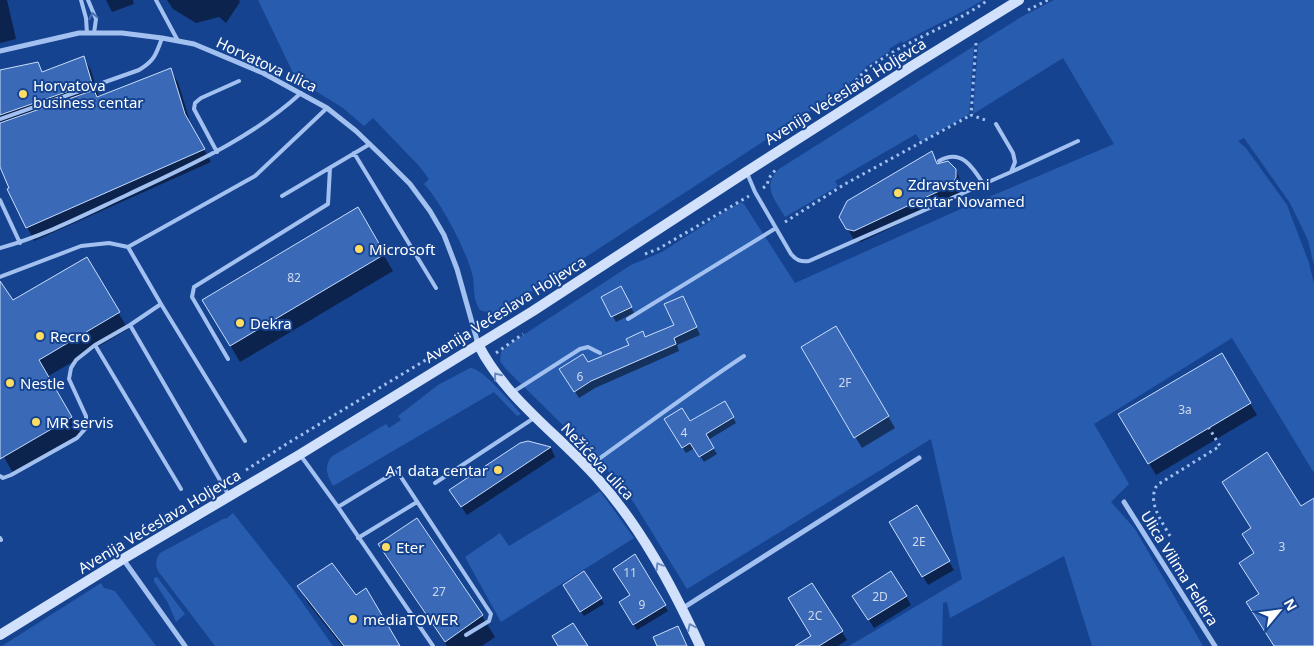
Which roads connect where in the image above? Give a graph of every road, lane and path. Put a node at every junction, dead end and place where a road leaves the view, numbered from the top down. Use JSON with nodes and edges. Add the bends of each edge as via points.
{"nodes":[{"id":1,"x":81,"y":0,"type":"edge"},
{"id":2,"x":88,"y":0,"type":"edge"},
{"id":3,"x":156,"y":0,"type":"edge"},
{"id":4,"x":1019,"y":0,"type":"edge"},
{"id":5,"x":1048,"y":0,"type":"edge"},
{"id":6,"x":1024,"y":12,"type":"dead end"},
{"id":7,"x":87,"y":33,"type":"junction"},
{"id":8,"x":94,"y":33,"type":"junction"},
{"id":9,"x":162,"y":38,"type":"junction"},
{"id":10,"x":178,"y":41,"type":"junction"},
{"id":11,"x":976,"y":43,"type":"dead end"},
{"id":12,"x":0,"y":51,"type":"edge"},
{"id":13,"x":239,"y":81,"type":"dead end"},
{"id":14,"x":301,"y":93,"type":"junction"},
{"id":15,"x":328,"y":108,"type":"junction"},
{"id":16,"x":971,"y":115,"type":"junction"},
{"id":17,"x":0,"y":119,"type":"edge"},
{"id":18,"x":996,"y":124,"type":"joint"},
{"id":19,"x":1078,"y":141,"type":"dead end"},
{"id":20,"x":370,"y":144,"type":"junction"},
{"id":21,"x":217,"y":152,"type":"junction"},
{"id":22,"x":354,"y":153,"type":"junction"},
{"id":23,"x":938,"y":161,"type":"dead end"},
{"id":24,"x":330,"y":168,"type":"junction"},
{"id":25,"x":746,"y":172,"type":"junction"},
{"id":26,"x":1011,"y":172,"type":"junction"},
{"id":27,"x":984,"y":185,"type":"junction"},
{"id":28,"x":282,"y":196,"type":"dead end"},
{"id":29,"x":0,"y":200,"type":"edge"},
{"id":30,"x":740,"y":200,"type":"dead end"},
{"id":31,"x":785,"y":222,"type":"dead end"},
{"id":32,"x":776,"y":228,"type":"junction"},
{"id":33,"x":20,"y":243,"type":"junction"},
{"id":34,"x":128,"y":247,"type":"junction"},
{"id":35,"x":0,"y":248,"type":"edge"},
{"id":36,"x":643,"y":255,"type":"dead end"},
{"id":37,"x":0,"y":277,"type":"edge"},
{"id":38,"x":436,"y":288,"type":"dead end"},
{"id":39,"x":162,"y":304,"type":"junction"},
{"id":40,"x":628,"y":319,"type":"dead end"},
{"id":41,"x":130,"y":325,"type":"junction"},
{"id":42,"x":526,"y":332,"type":"dead end"},
{"id":43,"x":478,"y":344,"type":"junction"},
{"id":44,"x":96,"y":345,"type":"junction"},
{"id":45,"x":497,"y":352,"type":"dead end"},
{"id":46,"x":600,"y":353,"type":"dead end"},
{"id":47,"x":744,"y":356,"type":"dead end"},
{"id":48,"x":228,"y":359,"type":"dead end"},
{"id":49,"x":512,"y":393,"type":"junction"},
{"id":50,"x":536,"y":417,"type":"junction"},
{"id":51,"x":1209,"y":428,"type":"dead end"},
{"id":52,"x":245,"y":441,"type":"dead end"},
{"id":53,"x":300,"y":454,"type":"junction"},
{"id":54,"x":919,"y":458,"type":"dead end"},
{"id":55,"x":587,"y":468,"type":"junction"},
{"id":56,"x":1,"y":479,"type":"edge"},
{"id":57,"x":435,"y":483,"type":"dead end"},
{"id":58,"x":181,"y":489,"type":"dead end"},
{"id":59,"x":230,"y":496,"type":"junction"},
{"id":60,"x":417,"y":502,"type":"junction"},
{"id":61,"x":1124,"y":502,"type":"dead end"},
{"id":62,"x":338,"y":507,"type":"junction"},
{"id":63,"x":1170,"y":536,"type":"dead end"},
{"id":64,"x":358,"y":538,"type":"junction"},
{"id":65,"x":123,"y":559,"type":"junction"},
{"id":66,"x":682,"y":608,"type":"junction"},
{"id":67,"x":0,"y":635,"type":"edge"},
{"id":68,"x":466,"y":636,"type":"dead end"},
{"id":69,"x":185,"y":646,"type":"edge"},
{"id":70,"x":433,"y":646,"type":"edge"},
{"id":71,"x":700,"y":646,"type":"edge"},
{"id":72,"x":1215,"y":646,"type":"edge"}],
"edges":[{"from":1,"to":7,"type":"lane"},
{"from":8,"to":2,"type":"lane","one_way":true,"via":[[96,19]]},
{"from":3,"to":10,"type":"lane"},
{"from":4,"to":25,"type":"street","name":"Avenija Većeslava Holjevca"},
{"from":5,"to":6,"type":"path"},
{"from":7,"to":8,"type":"street","name":"Horvatova ulica"},
{"from":7,"to":12,"type":"street","name":"Horvatova ulica"},
{"from":8,"to":9,"type":"street","name":"Horvatova ulica"},
{"from":9,"to":10,"type":"street","name":"Horvatova ulica"},
{"from":9,"to":17,"type":"lane","via":[[150,63],[138,70]]},
{"from":10,"to":14,"type":"street","name":"Horvatova ulica","via":[[194,44],[263,73]]},
{"from":11,"to":16,"type":"path"},
{"from":13,"to":21,"type":"lane","via":[[195,103],[194,109]]},
{"from":14,"to":15,"type":"street","name":"Horvatova ulica"},
{"from":14,"to":21,"type":"lane","via":[[260,125]]},
{"from":15,"to":20,"type":"street","name":"Horvatova ulica"},
{"from":15,"to":34,"type":"lane","via":[[255,176]]},
{"from":16,"to":18,"type":"path"},
{"from":16,"to":31,"type":"path","via":[[845,184]]},
{"from":18,"to":26,"type":"lane","via":[[1013,153],[1015,162]]},
{"from":19,"to":26,"type":"lane"},
{"from":20,"to":22,"type":"lane"},
{"from":20,"to":43,"type":"street","name":"Horvatova ulica","via":[[410,184],[444,235]]},
{"from":21,"to":33,"type":"lane"},
{"from":22,"to":24,"type":"lane"},
{"from":22,"to":38,"type":"lane"},
{"from":23,"to":27,"type":"lane","via":[[956,156],[966,161]]},
{"from":24,"to":28,"type":"lane"},
{"from":24,"to":48,"type":"lane","via":[[328,204],[194,287],[192,297]]},
{"from":25,"to":32,"type":"lane"},
{"from":25,"to":43,"type":"street","name":"Avenija Većeslava Holjevca"},
{"from":26,"to":27,"type":"lane"},
{"from":27,"to":32,"type":"lane","via":[[809,261],[795,259]]},
{"from":29,"to":33,"type":"lane"},
{"from":30,"to":36,"type":"path"},
{"from":32,"to":40,"type":"lane"},
{"from":33,"to":35,"type":"lane"},
{"from":34,"to":37,"type":"lane","via":[[109,243],[81,246]]},
{"from":34,"to":39,"type":"lane"},
{"from":39,"to":41,"type":"lane"},
{"from":39,"to":52,"type":"lane"},
{"from":41,"to":44,"type":"lane"},
{"from":41,"to":59,"type":"lane"},
{"from":42,"to":45,"type":"path"},
{"from":49,"to":43,"type":"street","name":"Nežićeva ulica","one_way":true,"via":[[492,369]]},
{"from":43,"to":53,"type":"street","name":"Avenija Većeslava Holjevca"},
{"from":44,"to":56,"type":"lane","via":[[76,360],[69,379],[86,416],[86,428],[78,438]]},
{"from":44,"to":58,"type":"lane"},
{"from":46,"to":49,"type":"lane","via":[[588,347],[580,350]]},
{"from":47,"to":55,"type":"lane"},
{"from":49,"to":50,"type":"street","name":"Nežićeva ulica"},
{"from":50,"to":55,"type":"street","name":"Nežićeva ulica"},
{"from":50,"to":57,"type":"lane"},
{"from":51,"to":63,"type":"path","via":[[1220,446],[1154,490],[1156,511]]},
{"from":53,"to":59,"type":"street","name":"Avenija Većeslava Holjevca"},
{"from":53,"to":62,"type":"lane"},
{"from":54,"to":66,"type":"street"},
{"from":66,"to":55,"type":"street","name":"Nežićeva ulica","one_way":true,"via":[[626,514]]},
{"from":59,"to":65,"type":"street","name":"Avenija Većeslava Holjevca"},
{"from":60,"to":62,"type":"lane","via":[[397,471]]},
{"from":60,"to":64,"type":"lane"},
{"from":60,"to":68,"type":"lane","via":[[491,614],[489,621]]},
{"from":61,"to":72,"type":"street","name":"Ulica Vilima Fellera"},
{"from":62,"to":64,"type":"lane"},
{"from":64,"to":70,"type":"lane"},
{"from":65,"to":67,"type":"street","name":"Avenija Većeslava Holjevca"},
{"from":65,"to":69,"type":"street"},
{"from":71,"to":66,"type":"street","name":"Nežićeva ulica","one_way":true}]}
